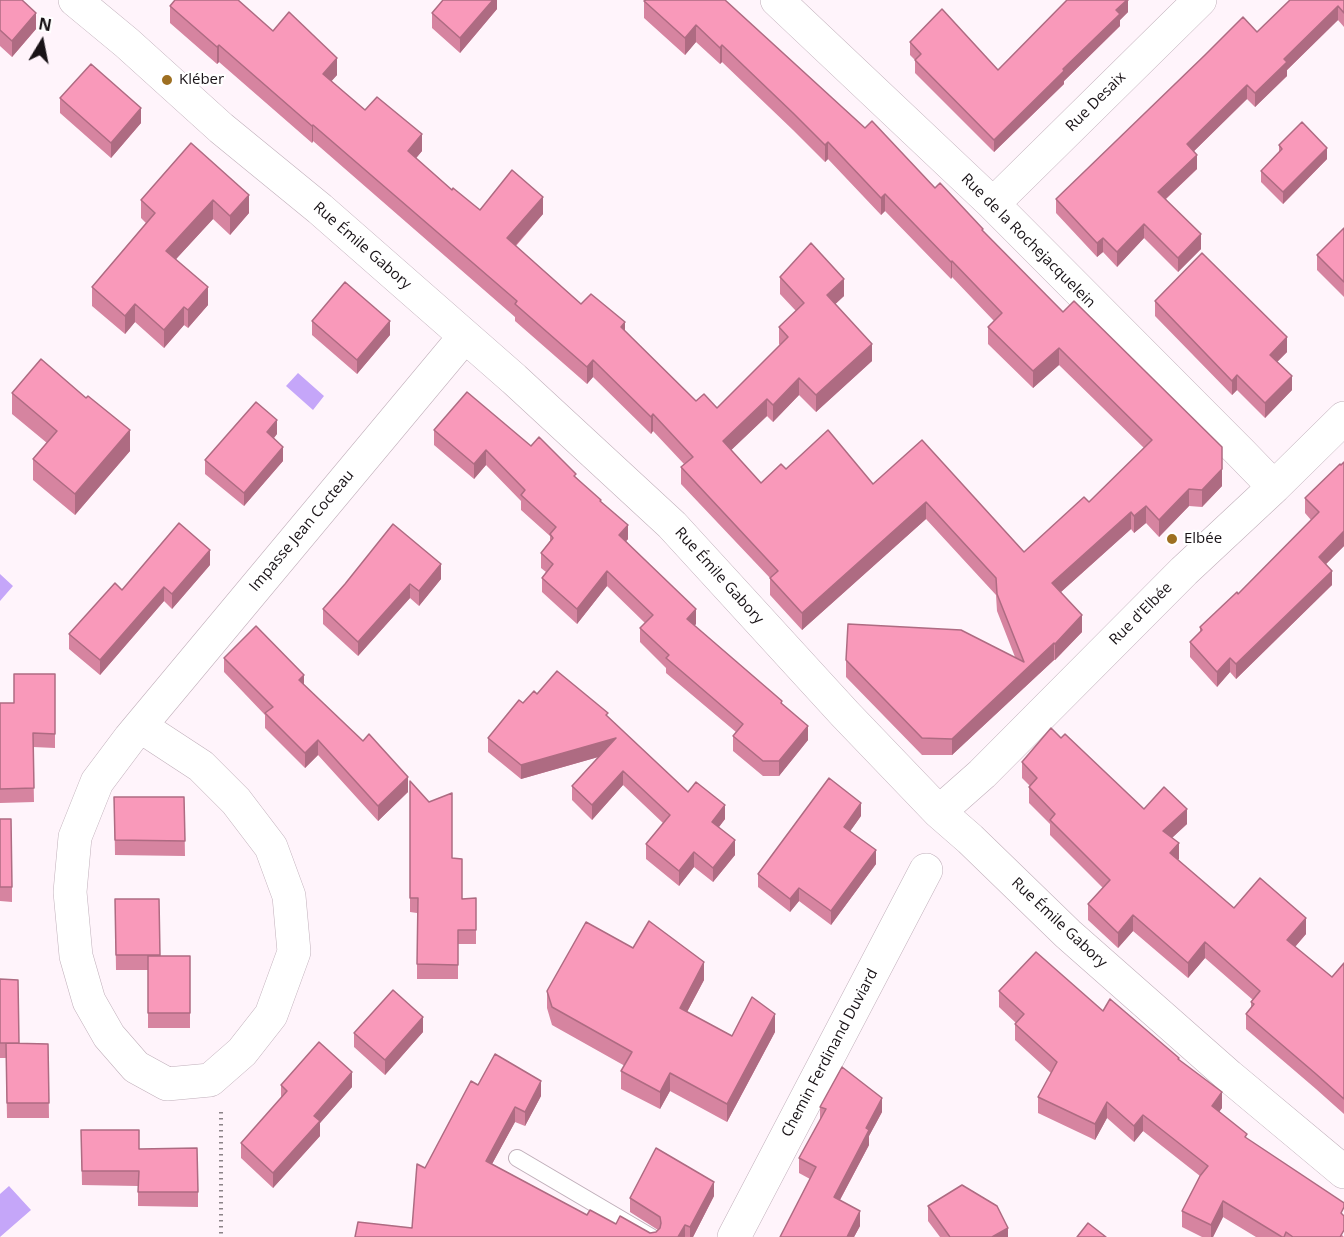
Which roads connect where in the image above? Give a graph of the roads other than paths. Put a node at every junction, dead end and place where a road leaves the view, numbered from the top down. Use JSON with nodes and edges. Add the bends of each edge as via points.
{"nodes":[{"id":1,"x":777,"y":0,"type":"edge"},
{"id":2,"x":1200,"y":0,"type":"edge"},
{"id":3,"x":84,"y":2,"type":"edge"},
{"id":4,"x":993,"y":204,"type":"junction"},
{"id":5,"x":465,"y":336,"type":"junction"},
{"id":6,"x":1344,"y":418,"type":"edge"},
{"id":7,"x":1274,"y":487,"type":"junction"},
{"id":8,"x":140,"y":726,"type":"junction"},
{"id":9,"x":939,"y":812,"type":"junction"},
{"id":10,"x":926,"y":870,"type":"dead end"},
{"id":11,"x":517,"y":1158,"type":"dead end"},
{"id":12,"x":1344,"y":1172,"type":"edge"},
{"id":13,"x":651,"y":1237,"type":"edge"},
{"id":14,"x":734,"y":1237,"type":"edge"}],
"edges":[{"from":1,"to":4,"type":"street","name":"Rue de la Rochejacquelein"},
{"from":2,"to":4,"type":"street","name":"Rue Desaix"},
{"from":3,"to":5,"type":"street","name":"Rue Émile Gabory","via":[[221,128]]},
{"from":4,"to":7,"type":"street","name":"Rue de la Rochejacquelein"},
{"from":5,"to":8,"type":"street","name":"Impasse Jean Cocteau"},
{"from":5,"to":9,"type":"street","name":"Rue Émile Gabory","via":[[672,525]]},
{"from":6,"to":7,"type":"street","name":"Rue d'Elbée"},
{"from":7,"to":9,"type":"street","name":"Rue d'Elbée"},
{"from":8,"to":8,"type":"street","name":"Impasse Jean Cocteau","via":[[98,782],[75,837],[70,892],[76,956],[89,1001],[109,1036],[136,1067],[167,1084],[210,1080],[242,1052],[271,1015],[294,952],[289,896],[272,847],[236,801],[201,766]]},
{"from":9,"to":12,"type":"street","name":"Rue Émile Gabory","via":[[1068,934]]},
{"from":10,"to":14,"type":"street","name":"Chemin Ferdinand Duviard"},
{"from":11,"to":13,"type":"lane"}]}
